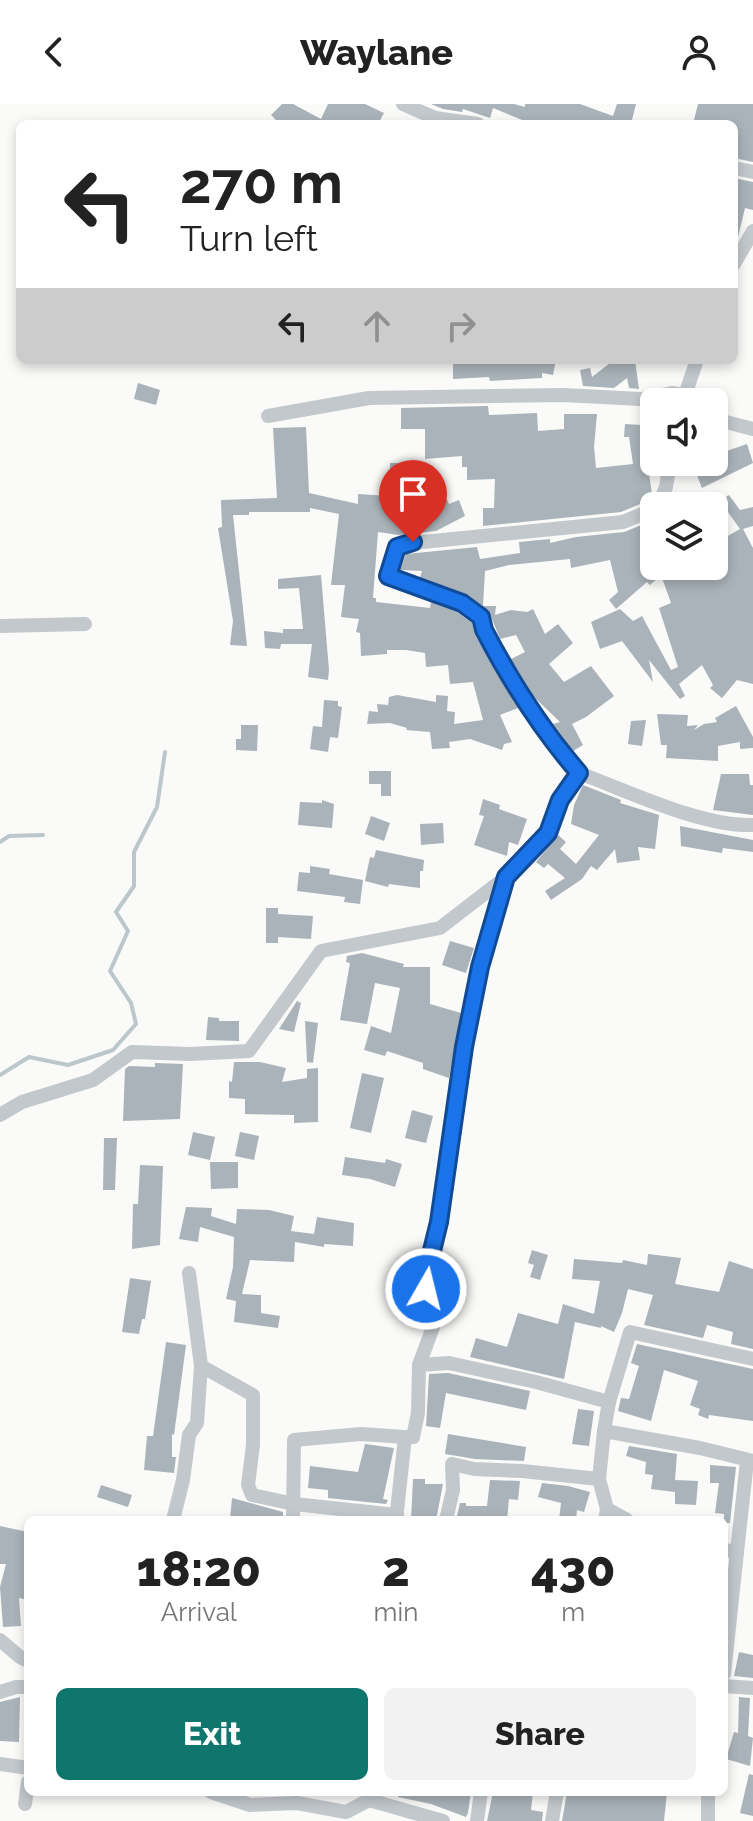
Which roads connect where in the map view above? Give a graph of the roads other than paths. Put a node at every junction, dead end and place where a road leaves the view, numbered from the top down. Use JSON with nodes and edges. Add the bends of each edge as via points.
{"nodes":[{"id":1,"x":403,"y":104,"type":"edge"},
{"id":2,"x":449,"y":120,"type":"edge"},
{"id":3,"x":753,"y":231,"type":"edge"},
{"id":4,"x":738,"y":257,"type":"edge"},
{"id":5,"x":695,"y":364,"type":"edge"},
{"id":6,"x":681,"y":388,"type":"edge"},
{"id":7,"x":640,"y":399,"type":"edge"},
{"id":8,"x":268,"y":416,"type":"dead end"},
{"id":9,"x":728,"y":423,"type":"edge"},
{"id":10,"x":753,"y":429,"type":"edge"},
{"id":11,"x":640,"y":514,"type":"edge"},
{"id":12,"x":85,"y":624,"type":"dead end"},
{"id":13,"x":0,"y":626,"type":"edge"},
{"id":14,"x":579,"y":773,"type":"junction"},
{"id":15,"x":753,"y":825,"type":"edge"},
{"id":16,"x":506,"y":877,"type":"junction"},
{"id":17,"x":0,"y":1115,"type":"edge"},
{"id":18,"x":189,"y":1273,"type":"dead end"},
{"id":19,"x":753,"y":1359,"type":"edge"},
{"id":20,"x":419,"y":1365,"type":"junction"},
{"id":21,"x":201,"y":1366,"type":"junction"},
{"id":22,"x":609,"y":1402,"type":"junction"},
{"id":23,"x":604,"y":1431,"type":"junction"},
{"id":24,"x":405,"y":1437,"type":"junction"},
{"id":25,"x":750,"y":1461,"type":"edge"},
{"id":26,"x":599,"y":1479,"type":"junction"},
{"id":27,"x":294,"y":1504,"type":"junction"},
{"id":28,"x":606,"y":1514,"type":"edge"},
{"id":29,"x":174,"y":1516,"type":"edge"},
{"id":30,"x":293,"y":1516,"type":"edge"},
{"id":31,"x":381,"y":1516,"type":"edge"},
{"id":32,"x":396,"y":1516,"type":"edge"},
{"id":33,"x":447,"y":1516,"type":"edge"},
{"id":34,"x":731,"y":1551,"type":"edge"},
{"id":35,"x":728,"y":1604,"type":"edge"},
{"id":36,"x":0,"y":1640,"type":"edge"},
{"id":37,"x":24,"y":1659,"type":"edge"},
{"id":38,"x":728,"y":1686,"type":"edge"},
{"id":39,"x":24,"y":1687,"type":"edge"},
{"id":40,"x":753,"y":1688,"type":"edge"},
{"id":41,"x":0,"y":1692,"type":"edge"},
{"id":42,"x":0,"y":1764,"type":"edge"},
{"id":43,"x":24,"y":1767,"type":"edge"},
{"id":44,"x":26,"y":1796,"type":"edge"},
{"id":45,"x":223,"y":1796,"type":"edge"},
{"id":46,"x":317,"y":1796,"type":"edge"},
{"id":47,"x":368,"y":1796,"type":"edge"},
{"id":48,"x":480,"y":1796,"type":"edge"},
{"id":49,"x":556,"y":1796,"type":"edge"},
{"id":50,"x":708,"y":1796,"type":"edge"},
{"id":51,"x":25,"y":1804,"type":"dead end"},
{"id":52,"x":320,"y":1808,"type":"junction"},
{"id":53,"x":345,"y":1816,"type":"edge"},
{"id":54,"x":443,"y":1821,"type":"edge"},
{"id":55,"x":477,"y":1821,"type":"edge"},
{"id":56,"x":552,"y":1821,"type":"edge"},
{"id":57,"x":708,"y":1821,"type":"edge"}],
"edges":[{"from":1,"to":2,"type":"street"},
{"from":3,"to":4,"type":"street"},
{"from":5,"to":6,"type":"street"},
{"from":7,"to":8,"type":"street","via":[[369,398]]},
{"from":9,"to":10,"type":"street"},
{"from":11,"to":14,"type":"street","via":[[623,522],[403,544],[397,547],[388,576],[462,603],[481,617],[526,705]]},
{"from":12,"to":13,"type":"street"},
{"from":14,"to":15,"type":"street","via":[[697,816]]},
{"from":14,"to":16,"type":"street","via":[[560,800],[548,833]]},
{"from":16,"to":17,"type":"street","via":[[440,928],[321,951],[249,1051],[132,1052],[93,1080],[22,1102]]},
{"from":16,"to":20,"type":"street","via":[[464,1047],[427,1271],[433,1327]]},
{"from":18,"to":21,"type":"street"},
{"from":19,"to":22,"type":"street","via":[[630,1332]]},
{"from":20,"to":22,"type":"street","via":[[449,1363]]},
{"from":20,"to":24,"type":"street","via":[[418,1413],[413,1437]]},
{"from":21,"to":27,"type":"street","via":[[253,1395],[249,1491]]},
{"from":21,"to":29,"type":"street","via":[[197,1423],[189,1435]]},
{"from":22,"to":23,"type":"street"},
{"from":23,"to":25,"type":"street"},
{"from":23,"to":26,"type":"street"},
{"from":24,"to":27,"type":"street","via":[[361,1434],[294,1440]]},
{"from":24,"to":32,"type":"street"},
{"from":25,"to":34,"type":"street"},
{"from":26,"to":28,"type":"street"},
{"from":26,"to":33,"type":"street","via":[[452,1464]]},
{"from":27,"to":30,"type":"street"},
{"from":27,"to":31,"type":"street"},
{"from":34,"to":35,"type":"street"},
{"from":36,"to":37,"type":"street"},
{"from":38,"to":40,"type":"street"},
{"from":39,"to":41,"type":"street"},
{"from":42,"to":43,"type":"street"},
{"from":44,"to":51,"type":"street"},
{"from":45,"to":52,"type":"street","via":[[250,1805],[297,1803]]},
{"from":46,"to":52,"type":"street"},
{"from":47,"to":53,"type":"street"},
{"from":47,"to":54,"type":"street"},
{"from":48,"to":55,"type":"street"},
{"from":49,"to":56,"type":"street"},
{"from":50,"to":57,"type":"street"},
{"from":52,"to":53,"type":"street"}]}
